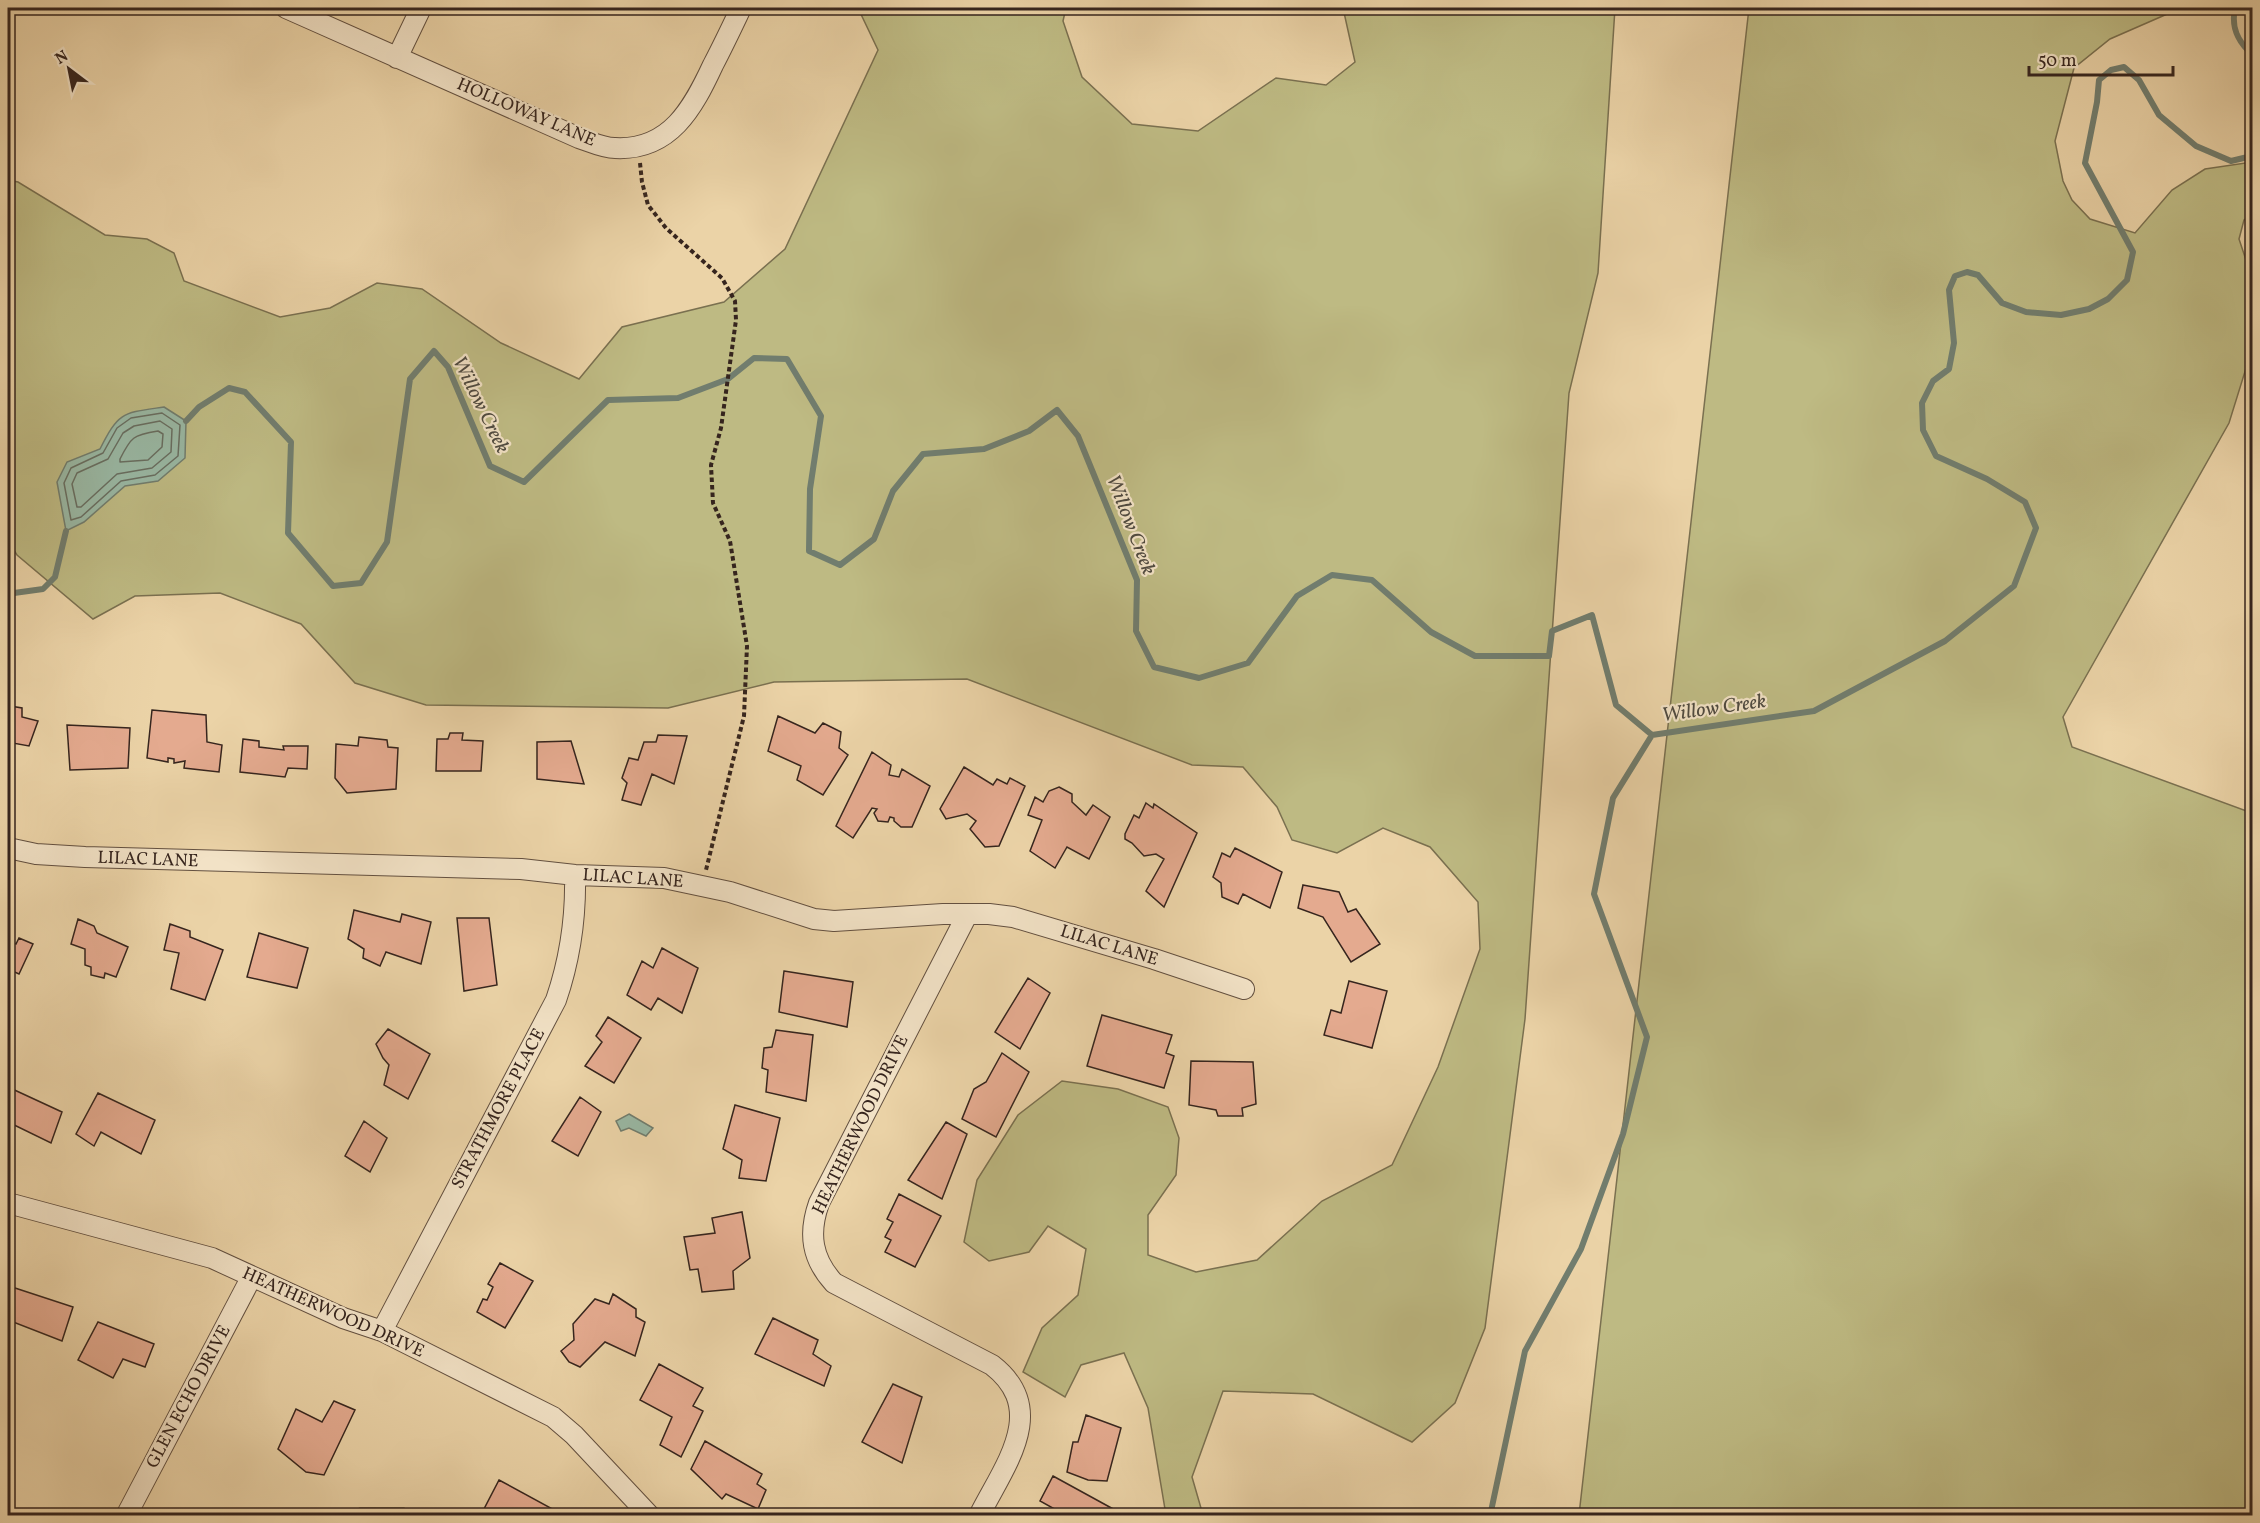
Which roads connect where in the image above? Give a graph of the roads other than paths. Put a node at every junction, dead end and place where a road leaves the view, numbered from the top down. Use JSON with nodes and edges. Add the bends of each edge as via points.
{"nodes":[{"id":1,"x":286,"y":8,"type":"edge"},
{"id":2,"x":421,"y":8,"type":"edge"},
{"id":3,"x":741,"y":8,"type":"edge"},
{"id":4,"x":397,"y":58,"type":"junction"},
{"id":5,"x":8,"y":848,"type":"edge"},
{"id":6,"x":575,"y":875,"type":"junction"},
{"id":7,"x":967,"y":915,"type":"junction"},
{"id":8,"x":1244,"y":989,"type":"dead end"},
{"id":9,"x":8,"y":1203,"type":"edge"},
{"id":10,"x":251,"y":1278,"type":"junction"},
{"id":11,"x":382,"y":1331,"type":"junction"},
{"id":12,"x":126,"y":1515,"type":"edge"},
{"id":13,"x":650,"y":1515,"type":"edge"},
{"id":14,"x":979,"y":1515,"type":"edge"}],
"edges":[{"from":1,"to":4,"type":"street","name":"HOLLOWAY LANE"},
{"from":2,"to":4,"type":"street"},
{"from":3,"to":4,"type":"street","name":"HOLLOWAY LANE","via":[[689,112],[674,129],[639,146],[615,148],[579,138]]},
{"from":5,"to":6,"type":"street","name":"LILAC LANE","via":[[85,857],[521,869]]},
{"from":6,"to":7,"type":"street","name":"LILAC LANE","via":[[664,878],[702,885],[814,920]]},
{"from":6,"to":11,"type":"street","name":"STRATHMORE PLACE","via":[[570,951],[556,1000]]},
{"from":7,"to":8,"type":"street","name":"LILAC LANE","via":[[1013,918]]},
{"from":7,"to":14,"type":"street","name":"HEATHERWOOD DRIVE","via":[[819,1203],[812,1229],[817,1259],[834,1283],[992,1365],[1010,1381],[1020,1404],[1018,1439]]},
{"from":9,"to":10,"type":"street","name":"HEATHERWOOD DRIVE","via":[[212,1258]]},
{"from":10,"to":11,"type":"street","name":"HEATHERWOOD DRIVE"},
{"from":10,"to":12,"type":"street","name":"GLEN ECHO DRIVE"},
{"from":11,"to":13,"type":"street","name":"HEATHERWOOD DRIVE","via":[[553,1417]]}]}
